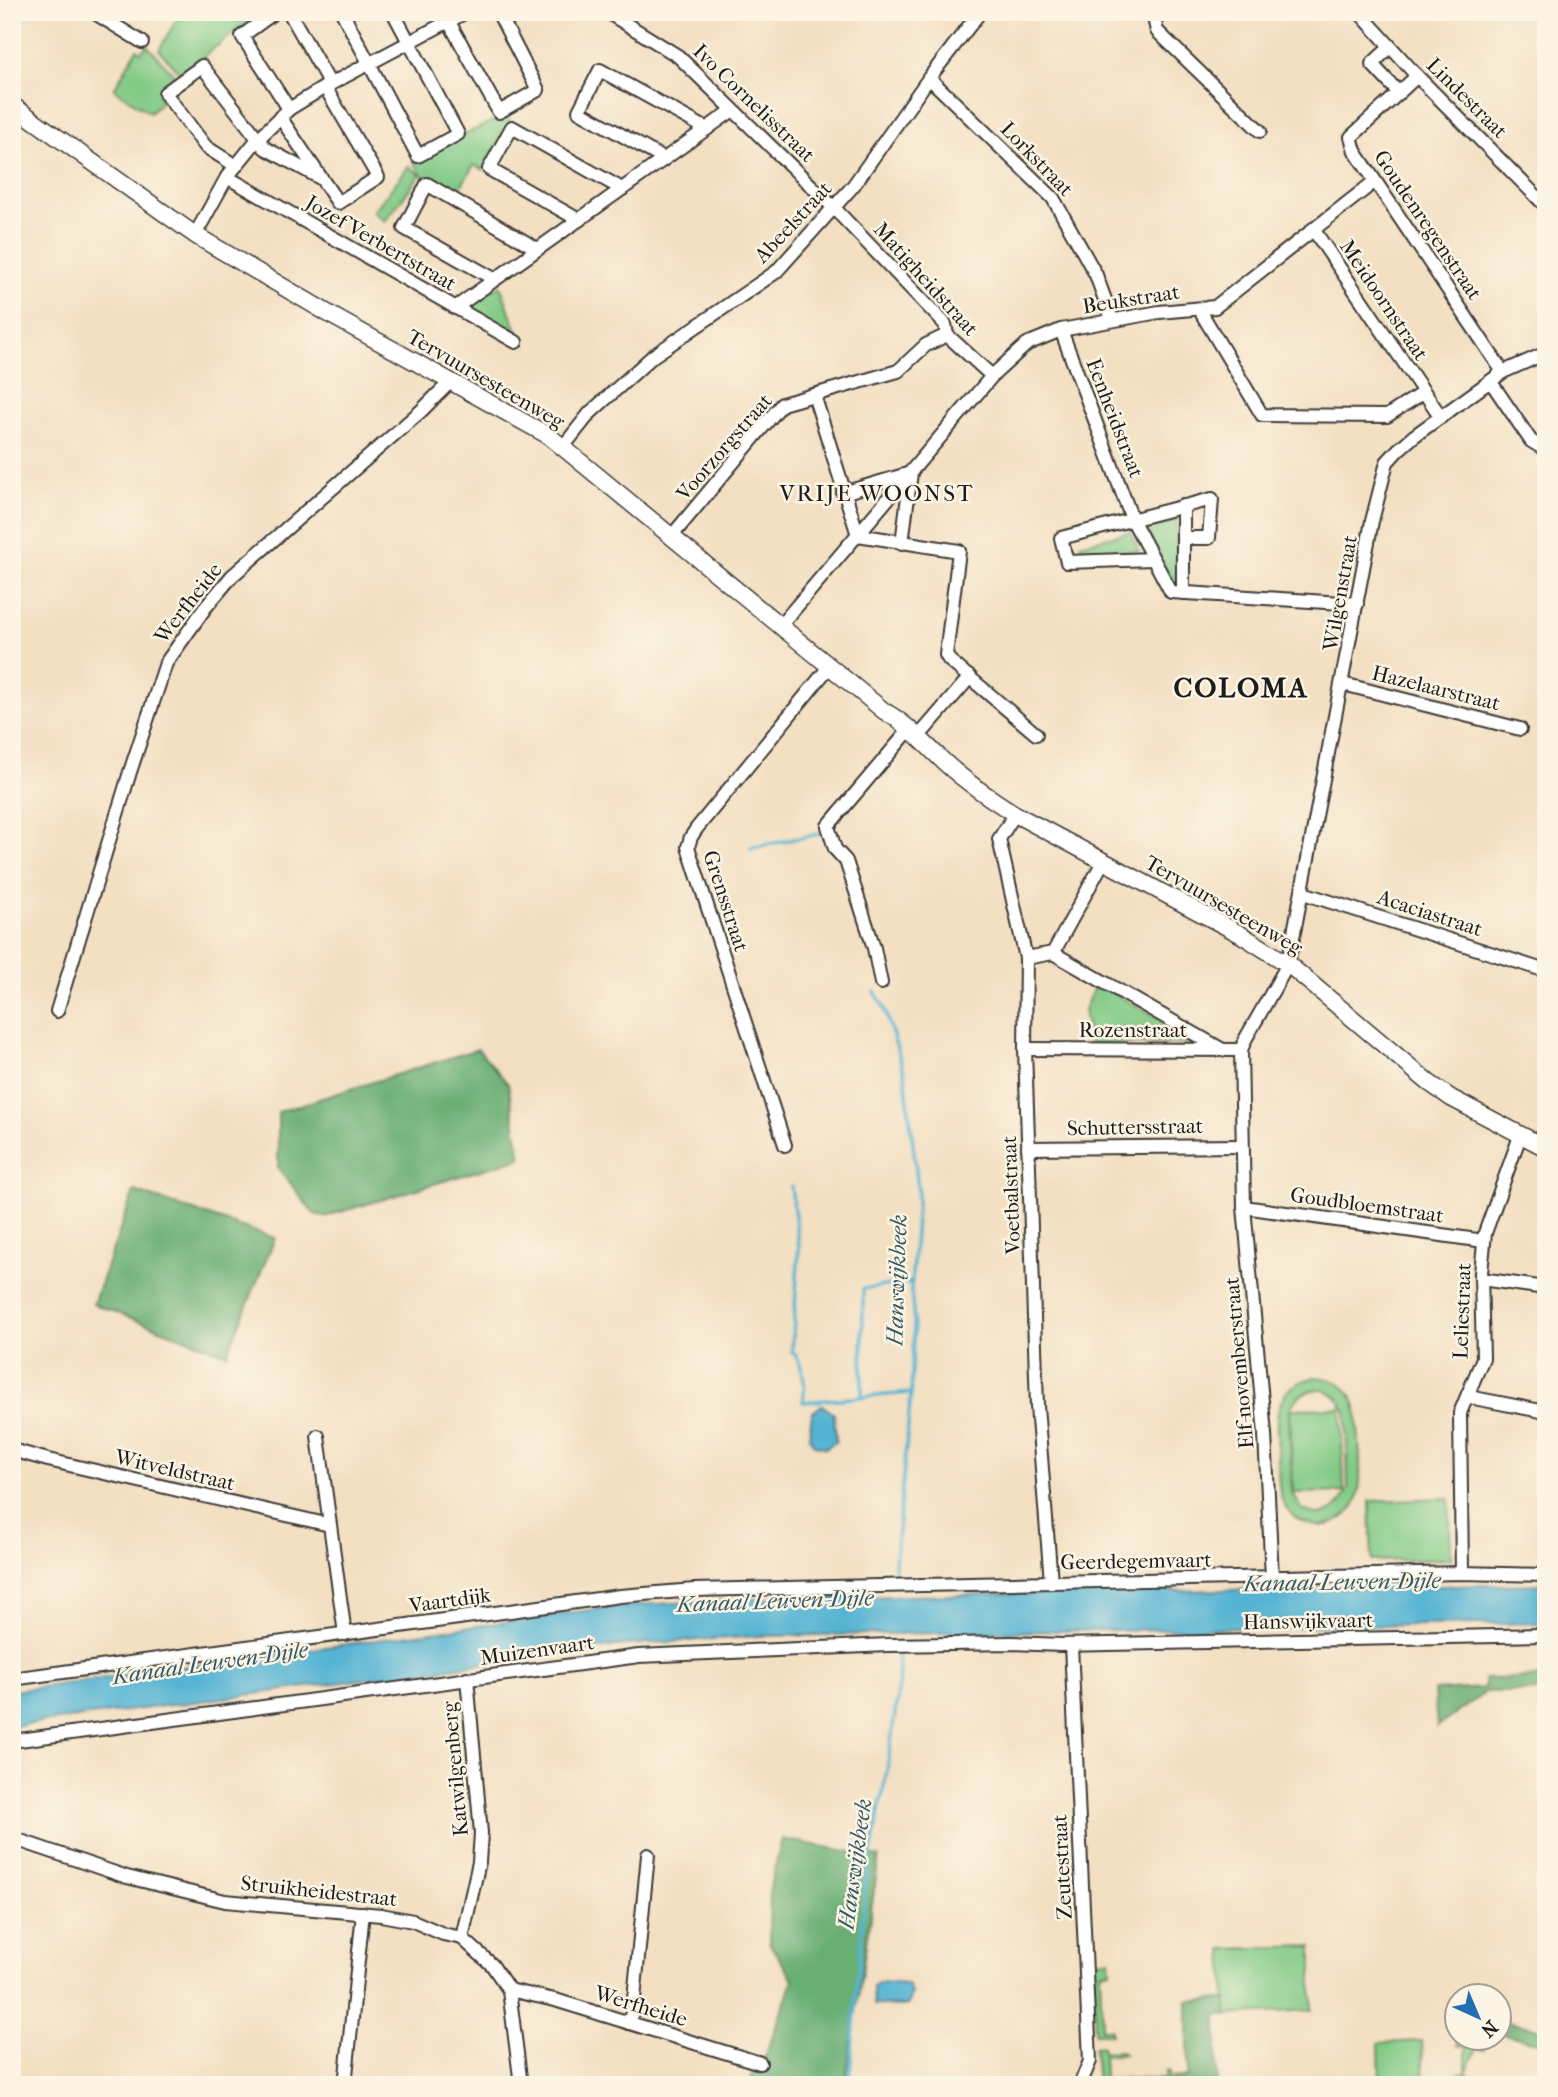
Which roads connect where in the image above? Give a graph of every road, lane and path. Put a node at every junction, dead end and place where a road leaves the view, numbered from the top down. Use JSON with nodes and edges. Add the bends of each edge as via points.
{"nodes":[{"id":1,"x":93,"y":12,"type":"edge"},
{"id":2,"x":120,"y":12,"type":"edge"},
{"id":3,"x":275,"y":12,"type":"edge"},
{"id":4,"x":289,"y":12,"type":"edge"},
{"id":5,"x":342,"y":12,"type":"edge"},
{"id":6,"x":394,"y":12,"type":"edge"},
{"id":7,"x":466,"y":12,"type":"edge"},
{"id":8,"x":498,"y":12,"type":"edge"},
{"id":9,"x":607,"y":12,"type":"edge"},
{"id":10,"x":980,"y":12,"type":"edge"},
{"id":11,"x":1148,"y":12,"type":"edge"},
{"id":12,"x":1359,"y":12,"type":"edge"},
{"id":13,"x":449,"y":22,"type":"junction"},
{"id":14,"x":113,"y":25,"type":"junction"},
{"id":15,"x":142,"y":42,"type":"dead end"},
{"id":16,"x":409,"y":43,"type":"junction"},
{"id":17,"x":1390,"y":47,"type":"junction"},
{"id":18,"x":368,"y":64,"type":"junction"},
{"id":19,"x":1417,"y":76,"type":"junction"},
{"id":20,"x":929,"y":78,"type":"junction"},
{"id":21,"x":327,"y":85,"type":"junction"},
{"id":22,"x":1399,"y":93,"type":"junction"},
{"id":23,"x":12,"y":105,"type":"edge"},
{"id":24,"x":733,"y":110,"type":"junction"},
{"id":25,"x":285,"y":113,"type":"junction"},
{"id":26,"x":707,"y":129,"type":"junction"},
{"id":27,"x":1260,"y":131,"type":"dead end"},
{"id":28,"x":257,"y":140,"type":"junction"},
{"id":29,"x":664,"y":159,"type":"junction"},
{"id":30,"x":232,"y":172,"type":"junction"},
{"id":31,"x":322,"y":179,"type":"junction"},
{"id":32,"x":1374,"y":182,"type":"junction"},
{"id":33,"x":622,"y":189,"type":"junction"},
{"id":34,"x":1546,"y":206,"type":"edge"},
{"id":35,"x":833,"y":207,"type":"junction"},
{"id":36,"x":579,"y":220,"type":"junction"},
{"id":37,"x":1313,"y":229,"type":"junction"},
{"id":38,"x":195,"y":235,"type":"junction"},
{"id":39,"x":537,"y":249,"type":"junction"},
{"id":40,"x":494,"y":279,"type":"junction"},
{"id":41,"x":455,"y":308,"type":"junction"},
{"id":42,"x":1199,"y":309,"type":"junction"},
{"id":43,"x":1112,"y":319,"type":"junction"},
{"id":44,"x":1061,"y":330,"type":"junction"},
{"id":45,"x":947,"y":335,"type":"junction"},
{"id":46,"x":516,"y":342,"type":"dead end"},
{"id":47,"x":1546,"y":352,"type":"edge"},
{"id":48,"x":1503,"y":372,"type":"junction"},
{"id":49,"x":992,"y":376,"type":"junction"},
{"id":50,"x":451,"y":382,"type":"junction"},
{"id":51,"x":1491,"y":382,"type":"junction"},
{"id":52,"x":1423,"y":392,"type":"junction"},
{"id":53,"x":814,"y":395,"type":"junction"},
{"id":54,"x":1441,"y":417,"type":"junction"},
{"id":55,"x":564,"y":447,"type":"junction"},
{"id":56,"x":1546,"y":450,"type":"edge"},
{"id":57,"x":911,"y":473,"type":"junction"},
{"id":58,"x":843,"y":493,"type":"junction"},
{"id":59,"x":1183,"y":506,"type":"junction"},
{"id":60,"x":1132,"y":519,"type":"junction"},
{"id":61,"x":858,"y":535,"type":"junction"},
{"id":62,"x":671,"y":537,"type":"junction"},
{"id":63,"x":1184,"y":538,"type":"junction"},
{"id":64,"x":902,"y":543,"type":"junction"},
{"id":65,"x":1153,"y":559,"type":"junction"},
{"id":66,"x":1183,"y":593,"type":"junction"},
{"id":67,"x":1357,"y":604,"type":"junction"},
{"id":68,"x":780,"y":626,"type":"junction"},
{"id":69,"x":829,"y":667,"type":"junction"},
{"id":70,"x":970,"y":677,"type":"junction"},
{"id":71,"x":1343,"y":684,"type":"junction"},
{"id":72,"x":1520,"y":729,"type":"dead end"},
{"id":73,"x":915,"y":733,"type":"junction"},
{"id":74,"x":1036,"y":734,"type":"dead end"},
{"id":75,"x":1015,"y":814,"type":"junction"},
{"id":76,"x":1104,"y":860,"type":"junction"},
{"id":77,"x":1303,"y":893,"type":"junction"},
{"id":78,"x":1053,"y":953,"type":"junction"},
{"id":79,"x":1026,"y":958,"type":"junction"},
{"id":80,"x":1289,"y":964,"type":"junction"},
{"id":81,"x":1546,"y":971,"type":"edge"},
{"id":82,"x":881,"y":983,"type":"dead end"},
{"id":83,"x":57,"y":1011,"type":"dead end"},
{"id":84,"x":1025,"y":1049,"type":"junction"},
{"id":85,"x":1222,"y":1049,"type":"junction"},
{"id":86,"x":1241,"y":1051,"type":"junction"},
{"id":87,"x":1520,"y":1136,"type":"junction"},
{"id":88,"x":785,"y":1145,"type":"dead end"},
{"id":89,"x":1242,"y":1146,"type":"junction"},
{"id":90,"x":1028,"y":1148,"type":"junction"},
{"id":91,"x":1546,"y":1148,"type":"edge"},
{"id":92,"x":1244,"y":1207,"type":"junction"},
{"id":93,"x":1484,"y":1241,"type":"junction"},
{"id":94,"x":1481,"y":1279,"type":"junction"},
{"id":95,"x":1546,"y":1288,"type":"edge"},
{"id":96,"x":1468,"y":1394,"type":"junction"},
{"id":97,"x":1546,"y":1412,"type":"edge"},
{"id":98,"x":318,"y":1436,"type":"dead end"},
{"id":99,"x":12,"y":1450,"type":"edge"},
{"id":100,"x":330,"y":1525,"type":"junction"},
{"id":101,"x":1462,"y":1573,"type":"junction"},
{"id":102,"x":1546,"y":1575,"type":"edge"},
{"id":103,"x":1272,"y":1578,"type":"junction"},
{"id":104,"x":1051,"y":1582,"type":"junction"},
{"id":105,"x":895,"y":1587,"type":"joint"},
{"id":106,"x":345,"y":1634,"type":"junction"},
{"id":107,"x":1546,"y":1635,"type":"edge"},
{"id":108,"x":1070,"y":1645,"type":"junction"},
{"id":109,"x":467,"y":1678,"type":"junction"},
{"id":110,"x":12,"y":1679,"type":"edge"},
{"id":111,"x":12,"y":1741,"type":"edge"},
{"id":112,"x":12,"y":1838,"type":"edge"},
{"id":113,"x":648,"y":1855,"type":"dead end"},
{"id":114,"x":363,"y":1913,"type":"junction"},
{"id":115,"x":462,"y":1938,"type":"junction"},
{"id":116,"x":509,"y":1990,"type":"junction"},
{"id":117,"x":629,"y":2023,"type":"junction"},
{"id":118,"x":761,"y":2063,"type":"dead end"},
{"id":119,"x":345,"y":2085,"type":"edge"},
{"id":120,"x":521,"y":2085,"type":"edge"},
{"id":121,"x":1080,"y":2085,"type":"edge"}],
"edges":[{"from":1,"to":14,"type":"street"},
{"from":2,"to":14,"type":"street"},
{"from":3,"to":25,"type":"street","name":"Jozef Verbertstraat","via":[[242,36]]},
{"from":4,"to":21,"type":"street","name":"Jozef Verbertstraat"},
{"from":5,"to":18,"type":"street"},
{"from":6,"to":16,"type":"street"},
{"from":7,"to":13,"type":"street"},
{"from":8,"to":13,"type":"street","via":[[538,90],[499,112]]},
{"from":9,"to":24,"type":"street","name":"Ivo Cornelisstraat","via":[[678,56]]},
{"from":10,"to":20,"type":"street","name":"Abeelstraat"},
{"from":11,"to":27,"type":"street","via":[[1157,31]]},
{"from":12,"to":17,"type":"street","name":"Lindestraat"},
{"from":13,"to":16,"type":"street"},
{"from":14,"to":15,"type":"street"},
{"from":16,"to":18,"type":"street"},
{"from":16,"to":18,"type":"street","via":[[458,134],[418,156]]},
{"from":17,"to":19,"type":"street","name":"Lindestraat"},
{"from":17,"to":22,"type":"street","via":[[1372,64]]},
{"from":18,"to":21,"type":"street"},
{"from":19,"to":22,"type":"street","name":"Goudenregenstraat"},
{"from":19,"to":34,"type":"street","name":"Lindestraat"},
{"from":20,"to":35,"type":"street","name":"Abeelstraat","via":[[853,186]]},
{"from":20,"to":43,"type":"street","name":"Lorkstraat","via":[[1053,198],[1096,275]]},
{"from":21,"to":25,"type":"street"},
{"from":21,"to":31,"type":"street","name":"Jozef Verbertstraat","via":[[378,177],[338,203]]},
{"from":22,"to":32,"type":"street","name":"Goudenregenstraat","via":[[1351,137]]},
{"from":23,"to":38,"type":"street","name":"Tervuursesteenweg"},
{"from":24,"to":26,"type":"street"},
{"from":24,"to":35,"type":"street","name":"Ivo Cornelisstraat"},
{"from":25,"to":28,"type":"street"},
{"from":25,"to":31,"type":"street","name":"Jozef Verbertstraat"},
{"from":26,"to":29,"type":"street"},
{"from":26,"to":29,"type":"street","via":[[600,71],[579,111]]},
{"from":28,"to":30,"type":"street"},
{"from":28,"to":30,"type":"street","name":"Jozef Verbertstraat","via":[[202,66],[165,93],[206,147]]},
{"from":28,"to":31,"type":"street","name":"Jozef Verbertstraat"},
{"from":29,"to":33,"type":"street"},
{"from":30,"to":38,"type":"street"},
{"from":30,"to":41,"type":"street","name":"Jozef Verbertstraat"},
{"from":32,"to":37,"type":"street","name":"Beukstraat"},
{"from":32,"to":48,"type":"street","name":"Goudenregenstraat"},
{"from":33,"to":36,"type":"street"},
{"from":33,"to":36,"type":"street","via":[[512,127],[489,169]]},
{"from":35,"to":45,"type":"street","name":"Matigheidstraat","via":[[945,324]]},
{"from":35,"to":55,"type":"street","name":"Abeelstraat","via":[[776,272],[653,356],[590,413]]},
{"from":36,"to":39,"type":"street"},
{"from":37,"to":42,"type":"street","name":"Beukstraat","via":[[1215,307]]},
{"from":37,"to":52,"type":"street","name":"Meidoornstraat"},
{"from":38,"to":50,"type":"street","name":"Tervuursesteenweg"},
{"from":39,"to":40,"type":"street"},
{"from":39,"to":40,"type":"street","via":[[427,184],[404,228]]},
{"from":40,"to":41,"type":"street"},
{"from":41,"to":46,"type":"street","name":"Jozef Verbertstraat"},
{"from":42,"to":43,"type":"street","name":"Beukstraat"},
{"from":42,"to":52,"type":"street","name":"Meidoornstraat","via":[[1262,415],[1387,416]]},
{"from":43,"to":44,"type":"street","name":"Beukstraat"},
{"from":44,"to":49,"type":"street","name":"Beukstraat","via":[[1027,344]]},
{"from":44,"to":60,"type":"street","name":"Eenheidstraat"},
{"from":45,"to":49,"type":"street","name":"Matigheidstraat"},
{"from":45,"to":53,"type":"street","name":"Voorzorgstraat","via":[[926,345],[898,371]]},
{"from":47,"to":48,"type":"street","name":"Wilgenstraat"},
{"from":48,"to":51,"type":"street","name":"Wilgenstraat"},
{"from":49,"to":57,"type":"street","name":"Beukstraat"},
{"from":50,"to":55,"type":"street","name":"Tervuursesteenweg"},
{"from":50,"to":83,"type":"street","name":"Werfheide","via":[[232,576],[166,663]]},
{"from":51,"to":54,"type":"street","name":"Wilgenstraat"},
{"from":51,"to":56,"type":"street","via":[[1531,442]]},
{"from":52,"to":54,"type":"street","name":"Meidoornstraat"},
{"from":53,"to":58,"type":"street"},
{"from":53,"to":62,"type":"street","name":"Voorzorgstraat","via":[[782,404]]},
{"from":54,"to":67,"type":"street","name":"Wilgenstraat","via":[[1387,463]]},
{"from":55,"to":62,"type":"street","name":"Tervuursesteenweg"},
{"from":57,"to":58,"type":"street"},
{"from":57,"to":61,"type":"street","name":"Beukstraat"},
{"from":57,"to":64,"type":"street"},
{"from":58,"to":61,"type":"street"},
{"from":59,"to":60,"type":"street"},
{"from":59,"to":63,"type":"street"},
{"from":59,"to":63,"type":"street","via":[[1212,499],[1209,538]]},
{"from":60,"to":65,"type":"street","name":"Eenheidstraat"},
{"from":60,"to":65,"type":"street","via":[[1061,538],[1066,562]]},
{"from":61,"to":64,"type":"street"},
{"from":61,"to":68,"type":"street","name":"Beukstraat"},
{"from":62,"to":68,"type":"street","name":"Tervuursesteenweg"},
{"from":63,"to":66,"type":"street"},
{"from":64,"to":70,"type":"street","via":[[959,551],[946,655]]},
{"from":65,"to":66,"type":"street","name":"Eenheidstraat","via":[[1171,592]]},
{"from":66,"to":67,"type":"street"},
{"from":67,"to":71,"type":"street","name":"Wilgenstraat"},
{"from":68,"to":69,"type":"street","name":"Tervuursesteenweg"},
{"from":69,"to":73,"type":"street","name":"Tervuursesteenweg"},
{"from":69,"to":88,"type":"street","name":"Grensstraat","via":[[697,828],[688,847]]},
{"from":70,"to":73,"type":"street"},
{"from":70,"to":74,"type":"street"},
{"from":71,"to":72,"type":"street","name":"Hazelaarstraat"},
{"from":71,"to":77,"type":"street","name":"Wilgenstraat"},
{"from":73,"to":75,"type":"street","name":"Tervuursesteenweg","via":[[960,776]]},
{"from":73,"to":82,"type":"street","via":[[828,826],[835,849],[846,862]]},
{"from":75,"to":76,"type":"street","name":"Tervuursesteenweg"},
{"from":75,"to":79,"type":"street","name":"Voetbalstraat","via":[[999,839]]},
{"from":76,"to":78,"type":"street"},
{"from":76,"to":80,"type":"street","name":"Tervuursesteenweg"},
{"from":77,"to":80,"type":"street","name":"Wilgenstraat"},
{"from":77,"to":81,"type":"street","name":"Acaciastraat"},
{"from":78,"to":79,"type":"street"},
{"from":78,"to":85,"type":"street"},
{"from":79,"to":84,"type":"street","name":"Voetbalstraat"},
{"from":80,"to":86,"type":"street","name":"Wilgenstraat"},
{"from":80,"to":87,"type":"street","name":"Tervuursesteenweg","via":[[1428,1082]]},
{"from":84,"to":85,"type":"street","name":"Rozenstraat"},
{"from":84,"to":90,"type":"street","name":"Voetbalstraat"},
{"from":85,"to":86,"type":"street","name":"Rozenstraat"},
{"from":86,"to":89,"type":"street","name":"Elf-novemberstraat"},
{"from":87,"to":91,"type":"street","name":"Tervuursesteenweg"},
{"from":87,"to":93,"type":"street","name":"Leliestraat"},
{"from":89,"to":90,"type":"street","name":"Schuttersstraat"},
{"from":89,"to":92,"type":"street","name":"Elf-novemberstraat"},
{"from":90,"to":104,"type":"street","name":"Voetbalstraat","via":[[1037,1406]]},
{"from":92,"to":93,"type":"street","name":"Goudbloemstraat"},
{"from":92,"to":103,"type":"street","name":"Elf-novemberstraat","via":[[1265,1434]]},
{"from":93,"to":94,"type":"street","name":"Leliestraat"},
{"from":94,"to":95,"type":"street"},
{"from":94,"to":96,"type":"street","name":"Leliestraat","via":[[1483,1358]]},
{"from":96,"to":97,"type":"street"},
{"from":96,"to":101,"type":"street","name":"Leliestraat","via":[[1460,1413]]},
{"from":98,"to":100,"type":"street"},
{"from":99,"to":100,"type":"street","name":"Witveldstraat"},
{"from":100,"to":106,"type":"street"},
{"from":101,"to":102,"type":"street","name":"Geerdegemvaart"},
{"from":101,"to":103,"type":"street","name":"Geerdegemvaart"},
{"from":103,"to":104,"type":"street","name":"Geerdegemvaart"},
{"from":104,"to":105,"type":"street","name":"Geerdegemvaart"},
{"from":105,"to":106,"type":"street","name":"Vaartdijk","via":[[694,1590],[620,1596]]},
{"from":106,"to":110,"type":"street","name":"Vaartdijk"},
{"from":107,"to":108,"type":"street","name":"Hanswijkvaart"},
{"from":108,"to":109,"type":"street","name":"Muizenvaart","via":[[999,1643],[639,1656]]},
{"from":108,"to":121,"type":"street","name":"Zeutestraat","via":[[1090,2060]]},
{"from":109,"to":111,"type":"street","name":"Muizenvaart"},
{"from":109,"to":115,"type":"street","name":"Katwilgenberg","via":[[481,1833]]},
{"from":112,"to":114,"type":"street","name":"Struikheidestraat","via":[[127,1877],[225,1901]]},
{"from":113,"to":117,"type":"street"},
{"from":114,"to":115,"type":"street","name":"Struikheidestraat","via":[[406,1920]]},
{"from":114,"to":119,"type":"street"},
{"from":115,"to":116,"type":"street","name":"Struikheidestraat","via":[[492,1965]]},
{"from":116,"to":117,"type":"street","name":"Werfheide"},
{"from":116,"to":120,"type":"street","name":"Struikheidestraat"},
{"from":117,"to":118,"type":"street","name":"Werfheide"}]}
